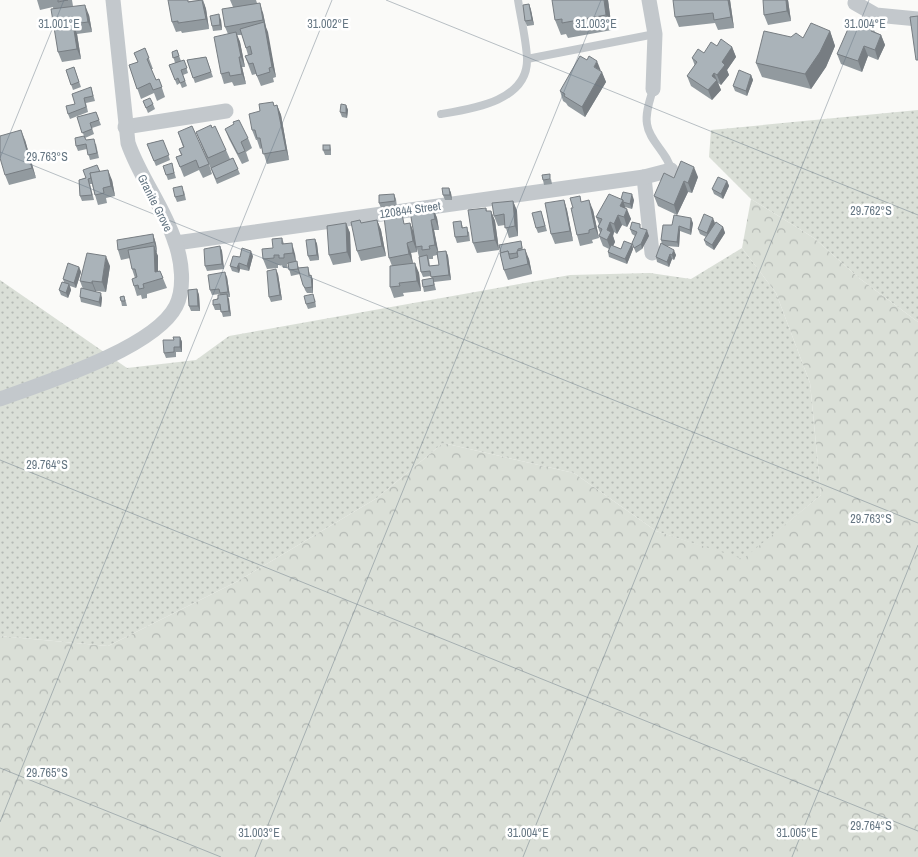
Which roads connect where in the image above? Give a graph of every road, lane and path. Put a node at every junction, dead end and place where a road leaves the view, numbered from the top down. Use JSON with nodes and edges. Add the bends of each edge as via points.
{"nodes":[{"id":1,"x":113,"y":0,"type":"edge"},
{"id":2,"x":518,"y":0,"type":"edge"},
{"id":3,"x":649,"y":0,"type":"edge"},
{"id":4,"x":854,"y":5,"type":"edge"},
{"id":5,"x":918,"y":19,"type":"edge"},
{"id":6,"x":654,"y":34,"type":"junction"},
{"id":7,"x":527,"y":59,"type":"junction"},
{"id":8,"x":653,"y":88,"type":"joint"},
{"id":9,"x":226,"y":111,"type":"dead end"},
{"id":10,"x":441,"y":114,"type":"dead end"},
{"id":11,"x":125,"y":127,"type":"junction"},
{"id":12,"x":671,"y":170,"type":"joint"},
{"id":13,"x":644,"y":177,"type":"junction"},
{"id":14,"x":176,"y":243,"type":"junction"},
{"id":15,"x":652,"y":253,"type":"dead end"},
{"id":16,"x":0,"y":399,"type":"edge"}],
"edges":[{"from":1,"to":11,"type":"street","name":"Granite Grove"},
{"from":2,"to":7,"type":"lane"},
{"from":3,"to":6,"type":"street"},
{"from":4,"to":5,"type":"street","via":[[876,15]]},
{"from":6,"to":7,"type":"lane"},
{"from":6,"to":8,"type":"street"},
{"from":7,"to":10,"type":"lane","via":[[520,80],[509,93],[492,104]]},
{"from":8,"to":12,"type":"lane","via":[[648,130],[662,149]]},
{"from":9,"to":11,"type":"street"},
{"from":11,"to":14,"type":"street","name":"Granite Grove","via":[[135,165]]},
{"from":12,"to":13,"type":"street","name":"120844 Street"},
{"from":13,"to":14,"type":"street","name":"120844 Street"},
{"from":13,"to":15,"type":"street"},
{"from":14,"to":16,"type":"street","name":"Granite Grove","via":[[182,280],[176,307],[168,317],[120,353]]}]}
